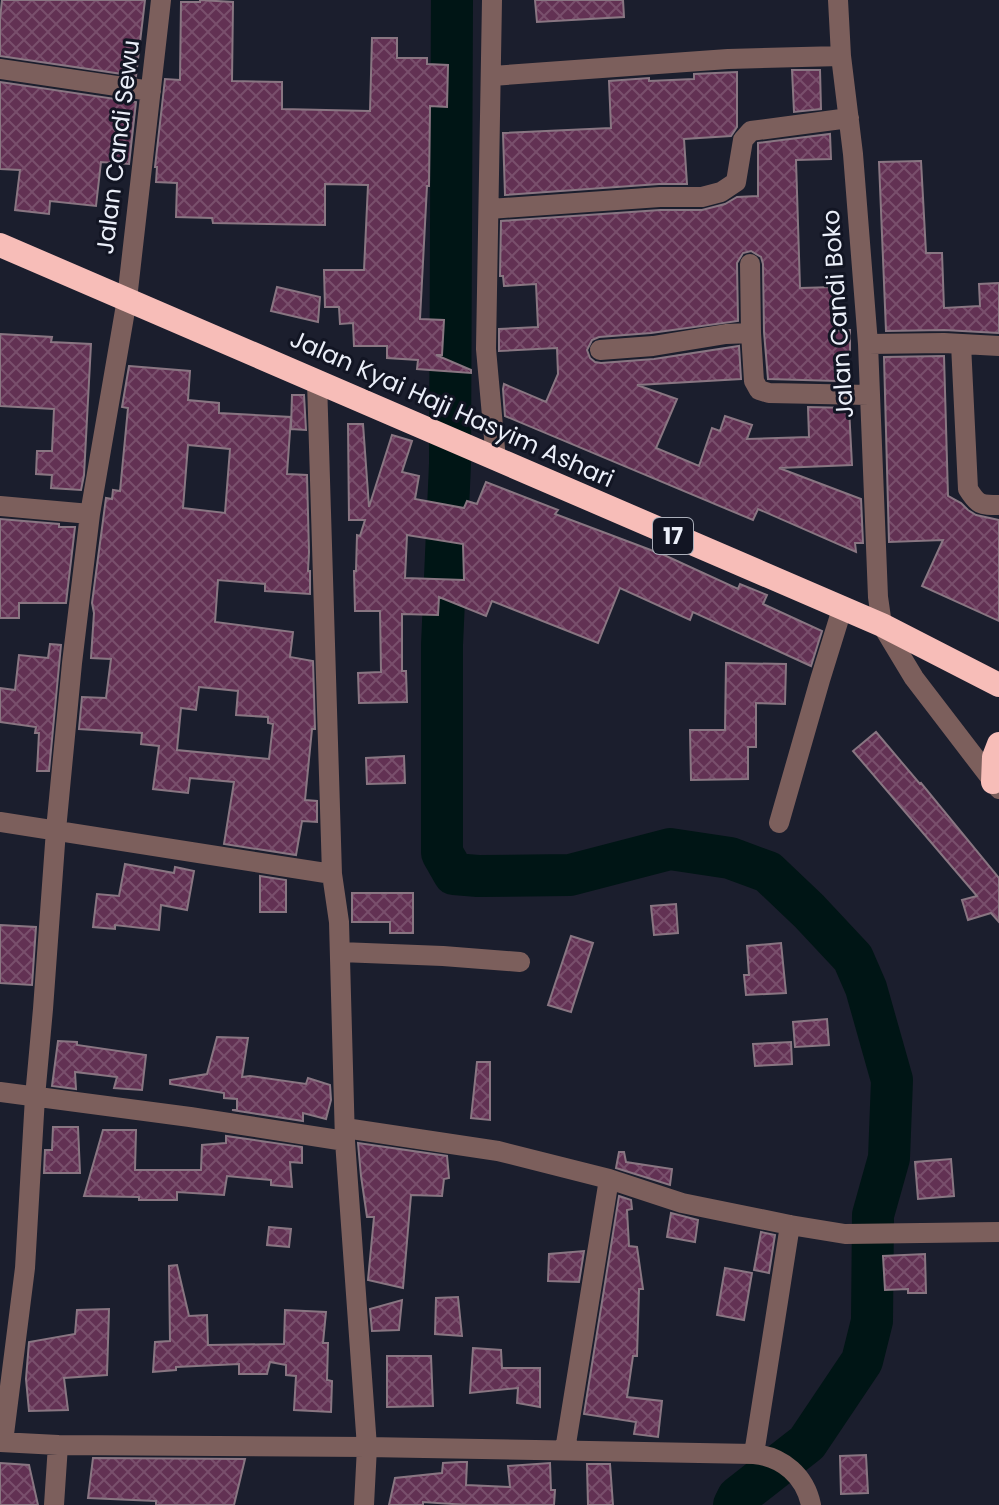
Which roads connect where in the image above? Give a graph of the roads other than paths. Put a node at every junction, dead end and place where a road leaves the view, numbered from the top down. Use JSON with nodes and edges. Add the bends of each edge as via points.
{"nodes":[{"id":1,"x":161,"y":0,"type":"edge"},
{"id":2,"x":492,"y":0,"type":"edge"},
{"id":3,"x":838,"y":0,"type":"edge"},
{"id":4,"x":841,"y":56,"type":"junction"},
{"id":5,"x":0,"y":69,"type":"edge"},
{"id":6,"x":492,"y":76,"type":"junction"},
{"id":7,"x":151,"y":91,"type":"junction"},
{"id":8,"x":849,"y":118,"type":"junction"},
{"id":9,"x":490,"y":209,"type":"junction"},
{"id":10,"x":0,"y":245,"type":"edge"},
{"id":11,"x":750,"y":264,"type":"dead end"},
{"id":12,"x":127,"y":299,"type":"junction"},
{"id":13,"x":751,"y":333,"type":"junction"},
{"id":14,"x":868,"y":344,"type":"junction"},
{"id":15,"x":961,"y":344,"type":"junction"},
{"id":16,"x":999,"y":346,"type":"edge"},
{"id":17,"x":600,"y":350,"type":"dead end"},
{"id":18,"x":317,"y":381,"type":"junction"},
{"id":19,"x":869,"y":395,"type":"junction"},
{"id":20,"x":496,"y":460,"type":"junction"},
{"id":21,"x":999,"y":505,"type":"edge"},
{"id":22,"x":0,"y":506,"type":"edge"},
{"id":23,"x":90,"y":514,"type":"junction"},
{"id":24,"x":842,"y":609,"type":"junction"},
{"id":25,"x":882,"y":625,"type":"junction"},
{"id":26,"x":999,"y":685,"type":"edge"},
{"id":27,"x":999,"y":744,"type":"edge"},
{"id":28,"x":996,"y":786,"type":"edge"},
{"id":29,"x":0,"y":822,"type":"edge"},
{"id":30,"x":779,"y":823,"type":"dead end"},
{"id":31,"x":56,"y":830,"type":"junction"},
{"id":32,"x":332,"y":874,"type":"junction"},
{"id":33,"x":340,"y":952,"type":"junction"},
{"id":34,"x":520,"y":962,"type":"dead end"},
{"id":35,"x":0,"y":1092,"type":"edge"},
{"id":36,"x":35,"y":1097,"type":"junction"},
{"id":37,"x":345,"y":1135,"type":"junction"},
{"id":38,"x":609,"y":1179,"type":"junction"},
{"id":39,"x":790,"y":1225,"type":"junction"},
{"id":40,"x":999,"y":1232,"type":"edge"},
{"id":41,"x":2,"y":1442,"type":"edge"},
{"id":42,"x":58,"y":1445,"type":"junction"},
{"id":43,"x":367,"y":1447,"type":"junction"},
{"id":44,"x":565,"y":1450,"type":"junction"},
{"id":45,"x":754,"y":1454,"type":"junction"},
{"id":46,"x":54,"y":1505,"type":"edge"},
{"id":47,"x":364,"y":1505,"type":"edge"},
{"id":48,"x":811,"y":1505,"type":"edge"}],
"edges":[{"from":1,"to":7,"type":"street","name":"Jalan Candi Sewu"},
{"from":2,"to":6,"type":"street"},
{"from":3,"to":4,"type":"street","name":"Jalan Candi Boko"},
{"from":4,"to":6,"type":"street"},
{"from":4,"to":8,"type":"street","name":"Jalan Candi Boko"},
{"from":5,"to":7,"type":"street"},
{"from":6,"to":9,"type":"street"},
{"from":7,"to":12,"type":"street","name":"Jalan Candi Sewu"},
{"from":8,"to":9,"type":"street","via":[[751,131],[743,140],[736,182],[702,197]]},
{"from":8,"to":14,"type":"street","name":"Jalan Candi Boko"},
{"from":9,"to":20,"type":"street","via":[[486,349]]},
{"from":10,"to":12,"type":"highway","name":"Jalan Kyai Haji Hasyim Ashari","number":"17"},
{"from":11,"to":13,"type":"street"},
{"from":12,"to":18,"type":"highway","name":"Jalan Kyai Haji Hasyim Ashari","number":"17"},
{"from":12,"to":23,"type":"street","name":"Jalan Candi Sewu"},
{"from":13,"to":17,"type":"street"},
{"from":13,"to":19,"type":"street","via":[[759,390]]},
{"from":14,"to":15,"type":"street"},
{"from":14,"to":19,"type":"street","name":"Jalan Candi Boko"},
{"from":15,"to":16,"type":"street"},
{"from":15,"to":21,"type":"street","via":[[968,489],[976,502]]},
{"from":18,"to":20,"type":"highway","name":"Jalan Kyai Haji Hasyim Ashari","number":"17"},
{"from":18,"to":32,"type":"street"},
{"from":19,"to":25,"type":"street","name":"Jalan Candi Boko"},
{"from":20,"to":24,"type":"highway","name":"Jalan Kyai Haji Hasyim Ashari","number":"17"},
{"from":22,"to":23,"type":"street"},
{"from":23,"to":31,"type":"street","name":"Jalan Candi Sewu"},
{"from":24,"to":25,"type":"highway","name":"Jalan Kyai Haji Hasyim Ashari","number":"17"},
{"from":24,"to":30,"type":"street"},
{"from":25,"to":26,"type":"highway","number":"17"},
{"from":25,"to":28,"type":"street","via":[[914,678]]},
{"from":27,"to":28,"type":"highway","via":[[994,757]]},
{"from":29,"to":31,"type":"street"},
{"from":31,"to":32,"type":"street"},
{"from":31,"to":36,"type":"street","name":"Jalan Candi Sewu"},
{"from":32,"to":33,"type":"street"},
{"from":33,"to":34,"type":"street"},
{"from":33,"to":37,"type":"street"},
{"from":35,"to":36,"type":"street"},
{"from":36,"to":37,"type":"street"},
{"from":36,"to":41,"type":"street","name":"Jalan Candi Sewu","via":[[25,1268]]},
{"from":37,"to":38,"type":"street","via":[[472,1146]]},
{"from":37,"to":43,"type":"street"},
{"from":38,"to":39,"type":"street","via":[[682,1203]]},
{"from":38,"to":44,"type":"street"},
{"from":39,"to":40,"type":"street","via":[[845,1234]]},
{"from":39,"to":45,"type":"street"},
{"from":41,"to":42,"type":"street"},
{"from":42,"to":43,"type":"street"},
{"from":42,"to":46,"type":"street"},
{"from":43,"to":44,"type":"street"},
{"from":43,"to":47,"type":"street"},
{"from":44,"to":45,"type":"street"},
{"from":45,"to":48,"type":"street","via":[[784,1463],[802,1483]]}]}
